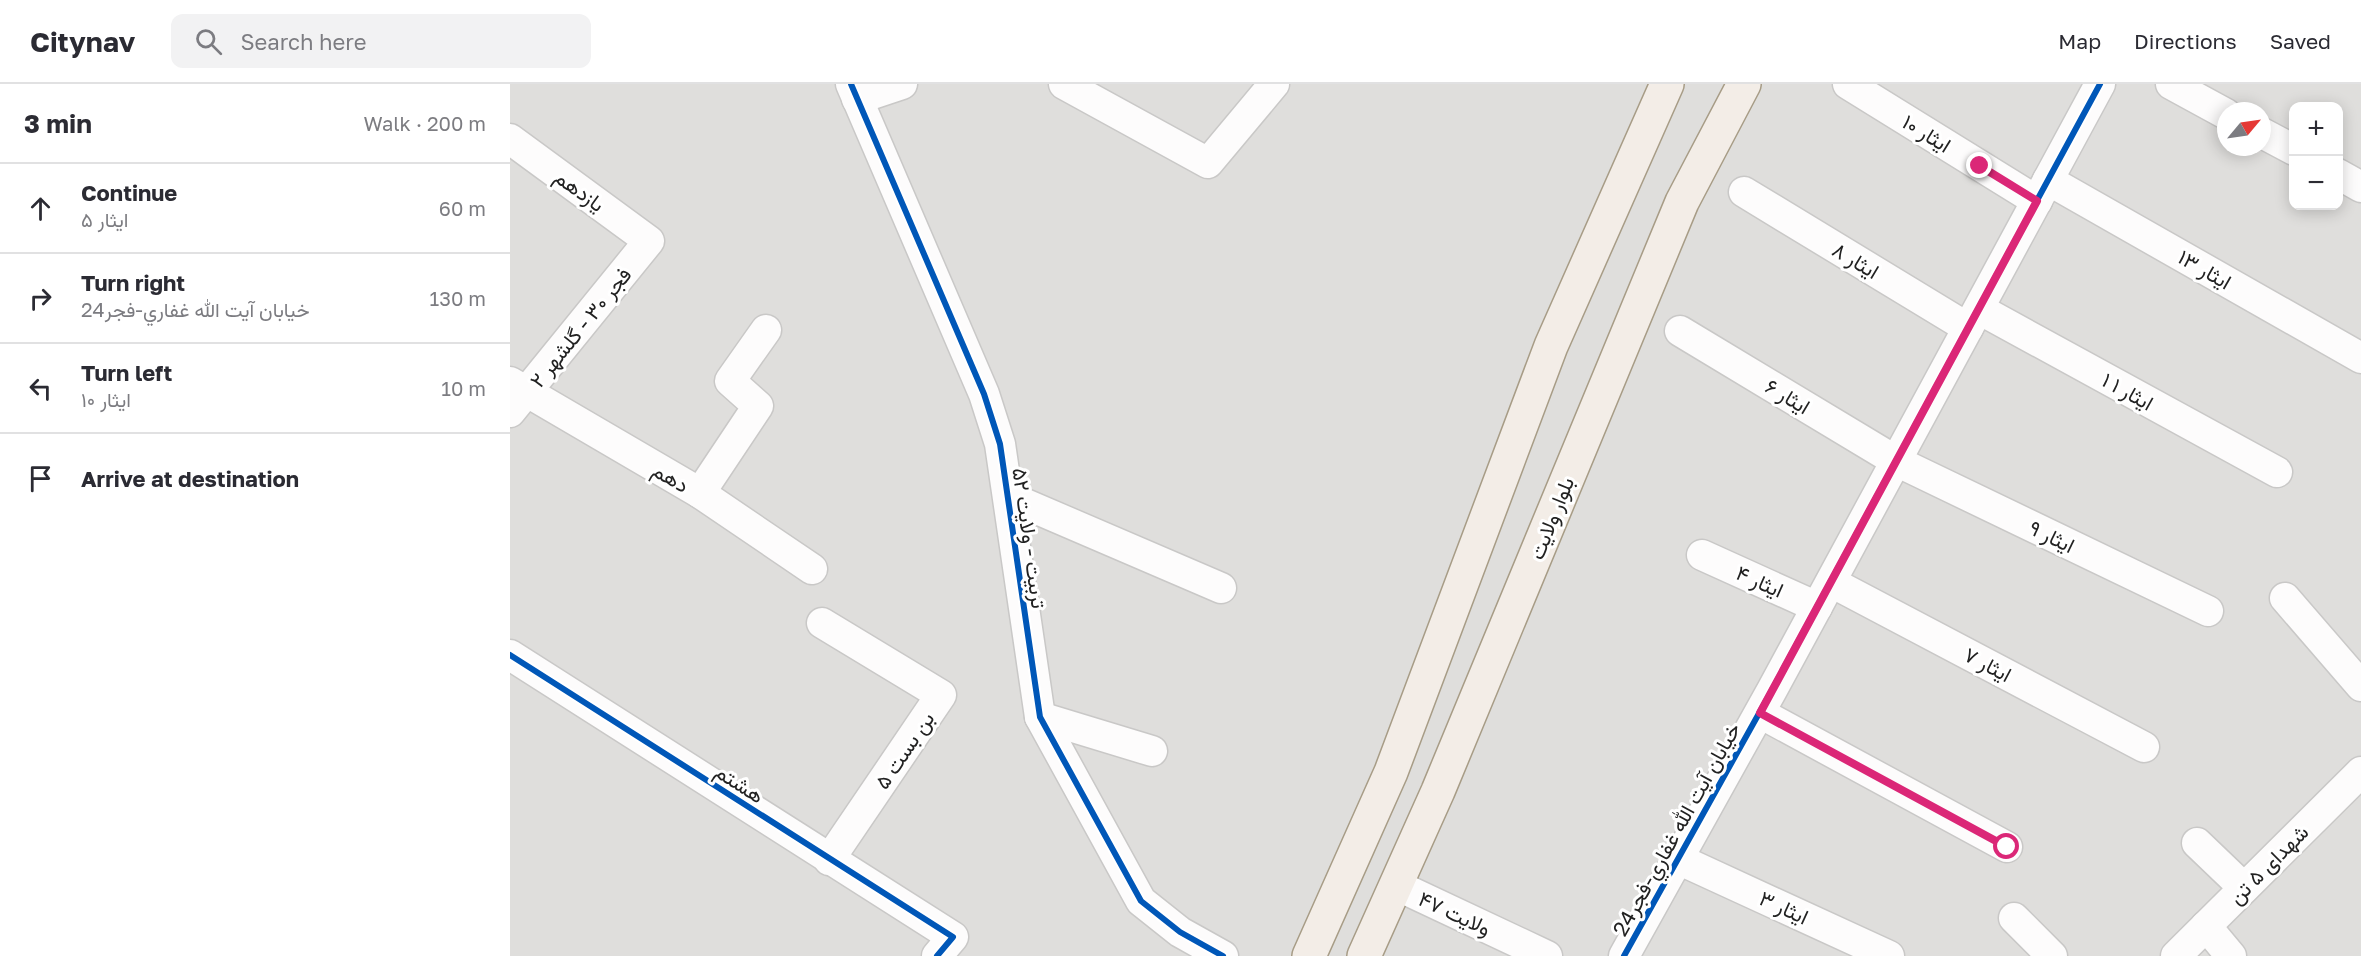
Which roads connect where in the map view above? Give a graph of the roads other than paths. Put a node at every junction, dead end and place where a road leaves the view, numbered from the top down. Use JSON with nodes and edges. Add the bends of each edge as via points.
{"nodes":[{"id":1,"x":902,"y":84,"type":"edge"},
{"id":2,"x":1064,"y":84,"type":"edge"},
{"id":3,"x":1274,"y":84,"type":"edge"},
{"id":4,"x":1744,"y":84,"type":"edge"},
{"id":5,"x":1848,"y":84,"type":"edge"},
{"id":6,"x":2100,"y":84,"type":"edge"},
{"id":7,"x":2171,"y":84,"type":"edge"},
{"id":8,"x":1659,"y":86,"type":"edge"},
{"id":9,"x":854,"y":92,"type":"edge"},
{"id":10,"x":2217,"y":109,"type":"edge"},
{"id":11,"x":2271,"y":138,"type":"edge"},
{"id":12,"x":510,"y":139,"type":"edge"},
{"id":13,"x":2289,"y":147,"type":"edge"},
{"id":14,"x":2343,"y":177,"type":"edge"},
{"id":15,"x":2361,"y":187,"type":"edge"},
{"id":16,"x":2042,"y":190,"type":"junction"},
{"id":17,"x":1744,"y":192,"type":"dead end"},
{"id":18,"x":649,"y":241,"type":"joint"},
{"id":19,"x":1973,"y":318,"type":"junction"},
{"id":20,"x":766,"y":330,"type":"dead end"},
{"id":21,"x":1680,"y":331,"type":"dead end"},
{"id":22,"x":2361,"y":358,"type":"edge"},
{"id":23,"x":515,"y":395,"type":"edge"},
{"id":24,"x":1896,"y":461,"type":"junction"},
{"id":25,"x":2277,"y":472,"type":"dead end"},
{"id":26,"x":700,"y":493,"type":"junction"},
{"id":27,"x":1009,"y":497,"type":"junction"},
{"id":28,"x":1702,"y":555,"type":"dead end"},
{"id":29,"x":812,"y":569,"type":"dead end"},
{"id":30,"x":1221,"y":588,"type":"dead end"},
{"id":31,"x":1824,"y":594,"type":"junction"},
{"id":32,"x":2285,"y":598,"type":"dead end"},
{"id":33,"x":2208,"y":611,"type":"dead end"},
{"id":34,"x":822,"y":623,"type":"dead end"},
{"id":35,"x":510,"y":655,"type":"edge"},
{"id":36,"x":2361,"y":686,"type":"edge"},
{"id":37,"x":1760,"y":713,"type":"junction"},
{"id":38,"x":1040,"y":717,"type":"junction"},
{"id":39,"x":2144,"y":747,"type":"dead end"},
{"id":40,"x":1152,"y":751,"type":"dead end"},
{"id":41,"x":2361,"y":772,"type":"edge"},
{"id":42,"x":2197,"y":843,"type":"dead end"},
{"id":43,"x":2007,"y":847,"type":"dead end"},
{"id":44,"x":1678,"y":859,"type":"junction"},
{"id":45,"x":829,"y":860,"type":"junction"},
{"id":46,"x":1396,"y":885,"type":"junction"},
{"id":47,"x":2244,"y":888,"type":"junction"},
{"id":48,"x":2014,"y":918,"type":"dead end"},
{"id":49,"x":2206,"y":926,"type":"junction"},
{"id":50,"x":945,"y":947,"type":"edge"},
{"id":51,"x":1222,"y":956,"type":"edge"},
{"id":52,"x":1309,"y":956,"type":"edge"},
{"id":53,"x":1364,"y":956,"type":"edge"},
{"id":54,"x":1547,"y":956,"type":"edge"},
{"id":55,"x":1624,"y":956,"type":"edge"},
{"id":56,"x":1889,"y":956,"type":"edge"},
{"id":57,"x":2052,"y":956,"type":"edge"},
{"id":58,"x":2176,"y":956,"type":"edge"},
{"id":59,"x":2231,"y":956,"type":"edge"}],
"edges":[{"from":1,"to":9,"type":"street"},
{"from":2,"to":3,"type":"street","via":[[1208,163]]},
{"from":4,"to":46,"type":"main road","name":"بلوار ولایت","via":[[1682,202]]},
{"from":5,"to":16,"type":"street","name":"ایثار ۱۰"},
{"from":6,"to":16,"type":"street","name":"خيابان آيت الله غفاري-فجر24"},
{"from":7,"to":10,"type":"street"},
{"from":8,"to":52,"type":"main road","via":[[1551,346],[1391,772]]},
{"from":9,"to":27,"type":"street","name":"تربیت - ولایت ۵۲","via":[[984,394],[1000,444]]},
{"from":11,"to":13,"type":"street"},
{"from":12,"to":18,"type":"street","name":"یازدهم"},
{"from":14,"to":15,"type":"street"},
{"from":16,"to":19,"type":"street","name":"خيابان آيت الله غفاري-فجر24"},
{"from":16,"to":22,"type":"street","name":"ایثار ۱۳"},
{"from":17,"to":19,"type":"street","name":"ایثار ۸"},
{"from":18,"to":23,"type":"street","name":"فجر ۳۰ - گلشهر ۲"},
{"from":19,"to":24,"type":"street","name":"خيابان آيت الله غفاري-فجر24"},
{"from":19,"to":25,"type":"street","name":"ایثار ۱ ۱"},
{"from":20,"to":26,"type":"street","via":[[730,381],[758,406]]},
{"from":21,"to":24,"type":"street","name":"ایثار ۶"},
{"from":23,"to":26,"type":"street","name":"دهم"},
{"from":24,"to":31,"type":"street","name":"خيابان آيت الله غفاري-فجر24"},
{"from":24,"to":33,"type":"street","name":"ایثار ۹"},
{"from":26,"to":29,"type":"street","name":"دهم"},
{"from":27,"to":30,"type":"street"},
{"from":27,"to":38,"type":"street","name":"تربیت - ولایت ۵۲"},
{"from":28,"to":31,"type":"street","name":"ایثار ۴"},
{"from":31,"to":37,"type":"street","name":"خيابان آيت الله غفاري-فجر24"},
{"from":31,"to":39,"type":"street","name":"ایثار ۷"},
{"from":32,"to":36,"type":"street"},
{"from":34,"to":45,"type":"street","name":"بن بست ۵","via":[[941,695]]},
{"from":35,"to":45,"type":"street","name":"هشتم"},
{"from":37,"to":43,"type":"street"},
{"from":37,"to":44,"type":"street","name":"خيابان آيت الله غفاري-فجر24"},
{"from":38,"to":40,"type":"street"},
{"from":38,"to":51,"type":"street","name":"تربیت - ولایت ۵۲","via":[[1141,901],[1180,932]]},
{"from":41,"to":47,"type":"street","name":"شهدای ۵ تن"},
{"from":42,"to":47,"type":"street"},
{"from":44,"to":55,"type":"street","name":"خيابان آيت الله غفاري-فجر24"},
{"from":44,"to":56,"type":"street","name":"ایثار ۳"},
{"from":45,"to":50,"type":"street","name":"هشتم"},
{"from":46,"to":53,"type":"main road","name":"بلوار ولایت"},
{"from":46,"to":54,"type":"street","name":"ولایت ۴۷"},
{"from":47,"to":49,"type":"street","name":"شهدای ۵ تن"},
{"from":48,"to":57,"type":"street"},
{"from":49,"to":58,"type":"street","name":"شهدای ۵ تن"},
{"from":49,"to":59,"type":"street"}]}
